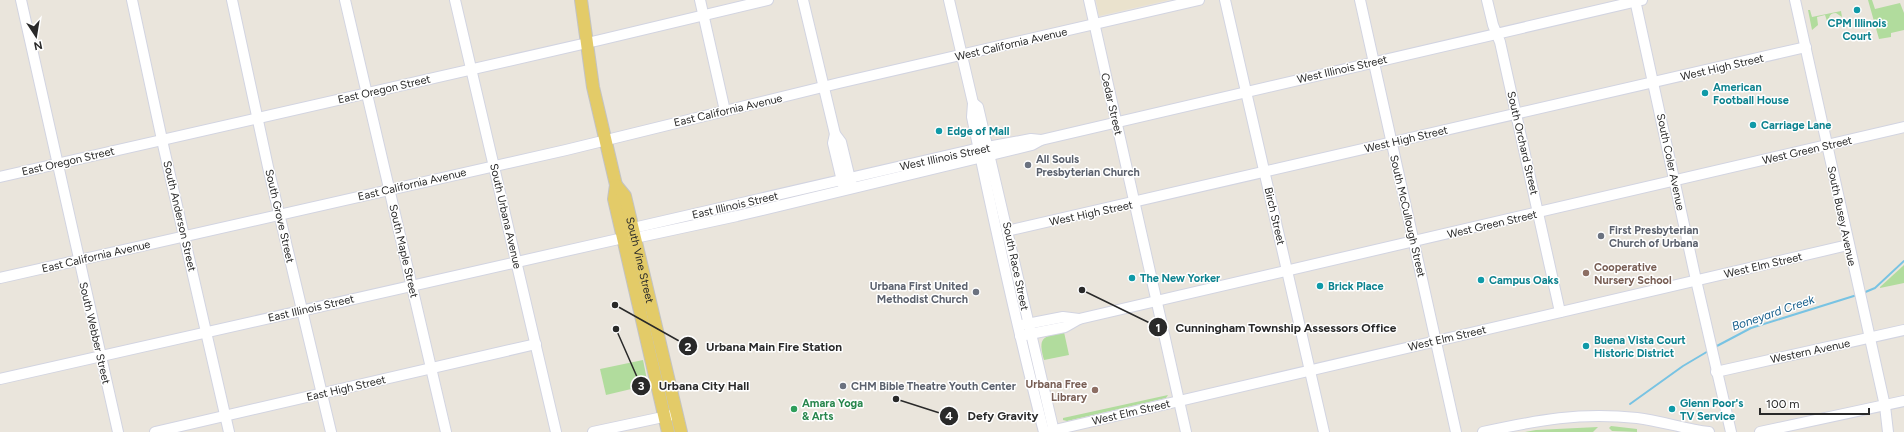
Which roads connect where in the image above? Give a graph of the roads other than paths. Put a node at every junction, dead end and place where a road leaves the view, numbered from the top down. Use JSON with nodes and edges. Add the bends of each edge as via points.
{"nodes":[{"id":1,"x":21,"y":0,"type":"edge"},
{"id":2,"x":132,"y":0,"type":"edge"},
{"id":3,"x":232,"y":0,"type":"edge"},
{"id":4,"x":345,"y":0,"type":"edge"},
{"id":5,"x":455,"y":0,"type":"edge"},
{"id":6,"x":581,"y":0,"type":"edge"},
{"id":7,"x":700,"y":0,"type":"edge"},
{"id":8,"x":768,"y":0,"type":"edge"},
{"id":9,"x":803,"y":0,"type":"edge"},
{"id":10,"x":949,"y":0,"type":"edge"},
{"id":11,"x":1089,"y":0,"type":"edge"},
{"id":12,"x":1199,"y":0,"type":"edge"},
{"id":13,"x":1225,"y":0,"type":"edge"},
{"id":14,"x":1360,"y":0,"type":"edge"},
{"id":15,"x":1487,"y":0,"type":"edge"},
{"id":16,"x":1637,"y":0,"type":"edge"},
{"id":17,"x":1795,"y":0,"type":"edge"},
{"id":18,"x":704,"y":15,"type":"junction"},
{"id":19,"x":1094,"y":25,"type":"junction"},
{"id":20,"x":1496,"y":33,"type":"junction"},
{"id":21,"x":587,"y":43,"type":"junction"},
{"id":22,"x":1806,"y":47,"type":"junction"},
{"id":23,"x":962,"y":55,"type":"junction"},
{"id":24,"x":1374,"y":62,"type":"junction"},
{"id":25,"x":471,"y":69,"type":"junction"},
{"id":26,"x":1653,"y":83,"type":"junction"},
{"id":27,"x":824,"y":87,"type":"junction"},
{"id":28,"x":1246,"y":91,"type":"junction"},
{"id":29,"x":366,"y":93,"type":"junction"},
{"id":30,"x":725,"y":110,"type":"junction"},
{"id":31,"x":1517,"y":114,"type":"junction"},
{"id":32,"x":258,"y":118,"type":"junction"},
{"id":33,"x":1116,"y":122,"type":"junction"},
{"id":34,"x":1904,"y":127,"type":"edge"},
{"id":35,"x":163,"y":140,"type":"junction"},
{"id":36,"x":605,"y":140,"type":"junction"},
{"id":37,"x":1391,"y":143,"type":"junction"},
{"id":38,"x":1827,"y":146,"type":"junction"},
{"id":39,"x":984,"y":152,"type":"junction"},
{"id":40,"x":57,"y":164,"type":"junction"},
{"id":41,"x":495,"y":166,"type":"junction"},
{"id":42,"x":1265,"y":173,"type":"junction"},
{"id":43,"x":0,"y":177,"type":"edge"},
{"id":44,"x":845,"y":179,"type":"junction"},
{"id":45,"x":1675,"y":181,"type":"junction"},
{"id":46,"x":616,"y":185,"type":"junction"},
{"id":47,"x":389,"y":190,"type":"junction"},
{"id":48,"x":848,"y":190,"type":"junction"},
{"id":49,"x":1135,"y":203,"type":"junction"},
{"id":50,"x":1538,"y":213,"type":"junction"},
{"id":51,"x":280,"y":215,"type":"junction"},
{"id":52,"x":674,"y":224,"type":"junction"},
{"id":53,"x":1007,"y":232,"type":"junction"},
{"id":54,"x":634,"y":233,"type":"junction"},
{"id":55,"x":185,"y":237,"type":"junction"},
{"id":56,"x":623,"y":238,"type":"junction"},
{"id":57,"x":1414,"y":242,"type":"junction"},
{"id":58,"x":1848,"y":245,"type":"junction"},
{"id":59,"x":79,"y":260,"type":"junction"},
{"id":60,"x":516,"y":262,"type":"junction"},
{"id":61,"x":1287,"y":272,"type":"junction"},
{"id":62,"x":0,"y":278,"type":"edge"},
{"id":63,"x":1696,"y":280,"type":"junction"},
{"id":64,"x":412,"y":285,"type":"junction"},
{"id":65,"x":647,"y":289,"type":"junction"},
{"id":66,"x":635,"y":292,"type":"junction"},
{"id":67,"x":1157,"y":302,"type":"junction"},
{"id":68,"x":302,"y":310,"type":"junction"},
{"id":69,"x":1560,"y":312,"type":"junction"},
{"id":70,"x":1079,"y":319,"type":"junction"},
{"id":71,"x":1028,"y":324,"type":"junction"},
{"id":72,"x":1904,"y":330,"type":"edge"},
{"id":73,"x":1019,"y":331,"type":"junction"},
{"id":74,"x":206,"y":332,"type":"junction"},
{"id":75,"x":1030,"y":334,"type":"junction"},
{"id":76,"x":1869,"y":338,"type":"junction"},
{"id":77,"x":1436,"y":340,"type":"junction"},
{"id":78,"x":536,"y":344,"type":"junction"},
{"id":79,"x":101,"y":356,"type":"junction"},
{"id":80,"x":659,"y":364,"type":"junction"},
{"id":81,"x":432,"y":369,"type":"junction"},
{"id":82,"x":1310,"y":370,"type":"junction"},
{"id":83,"x":1716,"y":372,"type":"junction"},
{"id":84,"x":0,"y":379,"type":"edge"},
{"id":85,"x":322,"y":394,"type":"junction"},
{"id":86,"x":1178,"y":401,"type":"junction"},
{"id":87,"x":1904,"y":402,"type":"edge"},
{"id":88,"x":1885,"y":406,"type":"junction"},
{"id":89,"x":225,"y":415,"type":"junction"},
{"id":90,"x":671,"y":415,"type":"junction"},
{"id":91,"x":118,"y":432,"type":"edge"},
{"id":92,"x":155,"y":432,"type":"edge"},
{"id":93,"x":229,"y":432,"type":"edge"},
{"id":94,"x":331,"y":432,"type":"edge"},
{"id":95,"x":446,"y":432,"type":"edge"},
{"id":96,"x":556,"y":432,"type":"edge"},
{"id":97,"x":593,"y":432,"type":"edge"},
{"id":98,"x":668,"y":432,"type":"edge"},
{"id":99,"x":681,"y":432,"type":"edge"},
{"id":100,"x":1049,"y":432,"type":"edge"},
{"id":101,"x":1186,"y":432,"type":"edge"},
{"id":102,"x":1324,"y":432,"type":"edge"},
{"id":103,"x":1456,"y":432,"type":"edge"},
{"id":104,"x":1483,"y":432,"type":"edge"},
{"id":105,"x":1709,"y":432,"type":"edge"},
{"id":106,"x":1731,"y":432,"type":"edge"},
{"id":107,"x":1760,"y":432,"type":"edge"},
{"id":108,"x":1888,"y":432,"type":"edge"}],
"edges":[{"from":1,"to":40,"type":"street","name":"South Webber Street"},
{"from":2,"to":35,"type":"street","name":"South Anderson Street"},
{"from":3,"to":32,"type":"street","name":"South Grove Street"},
{"from":4,"to":29,"type":"street","name":"South Maple Street"},
{"from":5,"to":25,"type":"street","name":"South Urbana Avenue"},
{"from":6,"to":21,"type":"main road","name":"South Vine Street"},
{"from":7,"to":18,"type":"street"},
{"from":8,"to":18,"type":"street","name":"East Oregon Street"},
{"from":9,"to":27,"type":"street"},
{"from":10,"to":23,"type":"street","name":"South Race Street"},
{"from":11,"to":19,"type":"street","name":"Cedar Street"},
{"from":12,"to":19,"type":"street","name":"West California Avenue"},
{"from":13,"to":28,"type":"street","name":"Birch Street"},
{"from":14,"to":24,"type":"street","name":"South McCullough Street"},
{"from":15,"to":20,"type":"street","name":"South Orchard Street"},
{"from":16,"to":20,"type":"street","name":"West Illinois Street"},
{"from":16,"to":26,"type":"street","name":"South Coler Avenue"},
{"from":17,"to":22,"type":"street","name":"South Busey Avenue"},
{"from":18,"to":21,"type":"street","name":"East Oregon Street"},
{"from":18,"to":30,"type":"street"},
{"from":19,"to":23,"type":"street","name":"West California Avenue"},
{"from":19,"to":33,"type":"street","name":"Cedar Street"},
{"from":20,"to":24,"type":"street","name":"West Illinois Street"},
{"from":20,"to":31,"type":"street","name":"South Orchard Street"},
{"from":21,"to":25,"type":"street","name":"East Oregon Street"},
{"from":21,"to":36,"type":"main road","name":"South Vine Street"},
{"from":22,"to":26,"type":"street","name":"West High Street"},
{"from":22,"to":38,"type":"street","name":"South Busey Avenue"},
{"from":23,"to":27,"type":"street","name":"West California Avenue"},
{"from":23,"to":39,"type":"street","name":"South Race Street","via":[[974,103],[978,107]]},
{"from":24,"to":28,"type":"street","name":"West Illinois Street"},
{"from":24,"to":37,"type":"street","name":"South McCullough Street"},
{"from":25,"to":29,"type":"street","name":"East Oregon Street"},
{"from":25,"to":41,"type":"street","name":"South Urbana Avenue"},
{"from":26,"to":31,"type":"street","name":"West High Street"},
{"from":26,"to":45,"type":"street","name":"South Coler Avenue"},
{"from":27,"to":30,"type":"street","name":"East California Avenue"},
{"from":27,"to":44,"type":"street","via":[[835,134],[841,142]]},
{"from":28,"to":33,"type":"street","name":"West Illinois Street"},
{"from":28,"to":42,"type":"street","name":"Birch Street"},
{"from":29,"to":32,"type":"street","name":"East Oregon Street"},
{"from":29,"to":47,"type":"street","name":"South Maple Street"},
{"from":30,"to":36,"type":"street","name":"East California Avenue"},
{"from":31,"to":37,"type":"street","name":"West High Street"},
{"from":31,"to":50,"type":"street","name":"South Orchard Street"},
{"from":32,"to":35,"type":"street","name":"East Oregon Street"},
{"from":32,"to":51,"type":"street","name":"South Grove Street"},
{"from":33,"to":39,"type":"street","name":"West Illinois Street","via":[[1041,140],[1032,145]]},
{"from":33,"to":49,"type":"street","name":"Cedar Street"},
{"from":34,"to":38,"type":"street","name":"West Green Street"},
{"from":35,"to":40,"type":"street","name":"East Oregon Street"},
{"from":35,"to":55,"type":"street","name":"South Anderson Street"},
{"from":36,"to":41,"type":"street","name":"East California Avenue"},
{"from":36,"to":46,"type":"main road","name":"South Vine Street"},
{"from":37,"to":42,"type":"street","name":"West High Street"},
{"from":37,"to":57,"type":"street","name":"South McCullough Street"},
{"from":38,"to":45,"type":"street","name":"West Green Street"},
{"from":38,"to":58,"type":"street","name":"South Busey Avenue"},
{"from":39,"to":44,"type":"street","name":"West Illinois Street"},
{"from":39,"to":48,"type":"street","name":"West Illinois Street"},
{"from":39,"to":53,"type":"street","name":"South Race Street"},
{"from":39,"to":73,"type":"street","name":"South Race Street"},
{"from":40,"to":43,"type":"street","name":"East Oregon Street"},
{"from":40,"to":59,"type":"street","name":"South Webber Street"},
{"from":41,"to":47,"type":"street","name":"East California Avenue"},
{"from":41,"to":60,"type":"street","name":"South Urbana Avenue"},
{"from":42,"to":49,"type":"street","name":"West High Street"},
{"from":42,"to":61,"type":"street","name":"Birch Street"},
{"from":44,"to":48,"type":"street"},
{"from":44,"to":52,"type":"street","name":"East Illinois Street"},
{"from":45,"to":50,"type":"street","name":"West Green Street"},
{"from":45,"to":63,"type":"street","name":"South Coler Avenue"},
{"from":46,"to":54,"type":"main road","name":"South Vine Street","via":[[625,196]]},
{"from":46,"to":56,"type":"main road","name":"South Vine Street","via":[[614,199]]},
{"from":47,"to":51,"type":"street","name":"East California Avenue"},
{"from":47,"to":64,"type":"street","name":"South Maple Street"},
{"from":48,"to":52,"type":"street","name":"East Illinois Street","via":[[732,218]]},
{"from":49,"to":53,"type":"street","name":"West High Street"},
{"from":49,"to":67,"type":"street","name":"Cedar Street"},
{"from":50,"to":57,"type":"street","name":"West Green Street"},
{"from":50,"to":69,"type":"street","name":"South Orchard Street"},
{"from":51,"to":55,"type":"street","name":"East California Avenue"},
{"from":51,"to":68,"type":"street","name":"South Grove Street"},
{"from":52,"to":54,"type":"street","name":"East Illinois Street"},
{"from":53,"to":71,"type":"street","name":"South Race Street"},
{"from":54,"to":56,"type":"street","name":"East Illinois Street"},
{"from":54,"to":65,"type":"main road","name":"South Vine Street"},
{"from":55,"to":59,"type":"street","name":"East California Avenue"},
{"from":55,"to":74,"type":"street","name":"South Anderson Street"},
{"from":56,"to":60,"type":"street","name":"East Illinois Street"},
{"from":56,"to":66,"type":"main road","name":"South Vine Street"},
{"from":57,"to":61,"type":"street","name":"West Green Street"},
{"from":57,"to":77,"type":"street","name":"South McCullough Street"},
{"from":58,"to":63,"type":"street","name":"West Elm Street"},
{"from":58,"to":76,"type":"street","name":"South Busey Avenue"},
{"from":59,"to":62,"type":"street","name":"East California Avenue"},
{"from":59,"to":79,"type":"street","name":"South Webber Street"},
{"from":60,"to":64,"type":"street","name":"East Illinois Street"},
{"from":60,"to":78,"type":"street","name":"South Urbana Avenue"},
{"from":61,"to":67,"type":"street","name":"West Green Street"},
{"from":61,"to":82,"type":"street","name":"Birch Street"},
{"from":63,"to":69,"type":"street","name":"West Elm Street"},
{"from":63,"to":83,"type":"street","name":"South Coler Avenue"},
{"from":64,"to":68,"type":"street","name":"East Illinois Street"},
{"from":64,"to":81,"type":"street","name":"South Maple Street"},
{"from":65,"to":66,"type":"main road"},
{"from":65,"to":80,"type":"main road","name":"South Vine Street"},
{"from":66,"to":80,"type":"main road","name":"South Vine Street"},
{"from":67,"to":70,"type":"street","name":"West Green Street"},
{"from":67,"to":86,"type":"street","name":"Cedar Street"},
{"from":68,"to":74,"type":"street","name":"East Illinois Street"},
{"from":68,"to":85,"type":"street","name":"South Grove Street"},
{"from":69,"to":77,"type":"street","name":"West Elm Street"},
{"from":70,"to":71,"type":"street","name":"West Green Street","via":[[1064,317]]},
{"from":70,"to":75,"type":"street","name":"West Green Street","via":[[1065,327]]},
{"from":71,"to":73,"type":"street","name":"West Green Street"},
{"from":71,"to":75,"type":"street","name":"South Race Street"},
{"from":72,"to":76,"type":"street","name":"Western Avenue"},
{"from":73,"to":75,"type":"street","name":"West Green Street"},
{"from":73,"to":100,"type":"street","name":"South Race Street"},
{"from":74,"to":79,"type":"street","name":"East Illinois Street"},
{"from":74,"to":89,"type":"street","name":"South Anderson Street"},
{"from":75,"to":100,"type":"street","name":"South Race Street"},
{"from":76,"to":83,"type":"street","name":"Western Avenue"},
{"from":76,"to":88,"type":"street","name":"South Busey Avenue"},
{"from":77,"to":82,"type":"street","name":"West Elm Street"},
{"from":77,"to":103,"type":"street","name":"South McCullough Street"},
{"from":78,"to":81,"type":"street","name":"East High Street"},
{"from":78,"to":96,"type":"street","name":"South Urbana Avenue"},
{"from":79,"to":84,"type":"street","name":"East Illinois Street"},
{"from":79,"to":91,"type":"street","name":"South Webber Street"},
{"from":80,"to":90,"type":"main road","name":"South Vine Street"},
{"from":81,"to":85,"type":"street","name":"East High Street"},
{"from":81,"to":95,"type":"street","name":"South Maple Street"},
{"from":82,"to":86,"type":"street","name":"West Elm Street"},
{"from":82,"to":102,"type":"street","name":"Birch Street"},
{"from":83,"to":106,"type":"street","name":"South Coler Avenue"},
{"from":85,"to":89,"type":"street","name":"East High Street"},
{"from":85,"to":94,"type":"street","name":"South Grove Street"},
{"from":86,"to":100,"type":"street","name":"West Elm Street"},
{"from":86,"to":101,"type":"street","name":"Cedar Street"},
{"from":87,"to":88,"type":"street"},
{"from":88,"to":107,"type":"street"},
{"from":88,"to":108,"type":"street","name":"South Busey Avenue"},
{"from":89,"to":92,"type":"street","name":"East High Street"},
{"from":89,"to":93,"type":"street","name":"South Anderson Street"},
{"from":90,"to":97,"type":"street"},
{"from":90,"to":98,"type":"main road","name":"South Vine Street"},
{"from":90,"to":99,"type":"main road","name":"South Vine Street"},
{"from":104,"to":105,"type":"street","via":[[1537,420],[1588,415],[1638,419]]}]}
